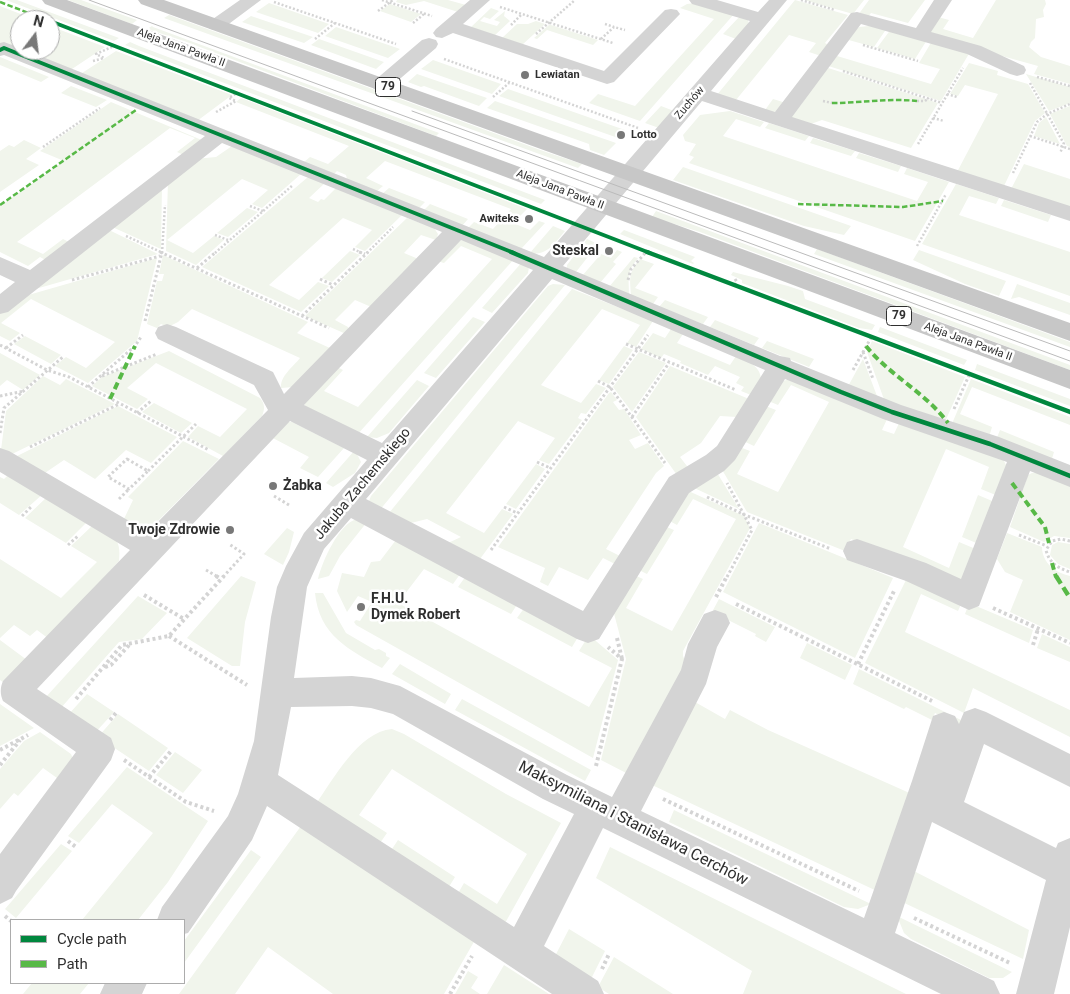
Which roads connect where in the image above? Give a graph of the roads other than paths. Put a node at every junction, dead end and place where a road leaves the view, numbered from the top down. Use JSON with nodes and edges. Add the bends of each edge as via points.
{"nodes":[{"id":1,"x":51,"y":0,"type":"edge"},
{"id":2,"x":147,"y":0,"type":"edge"},
{"id":3,"x":252,"y":0,"type":"edge"},
{"id":4,"x":481,"y":0,"type":"edge"},
{"id":5,"x":698,"y":0,"type":"edge"},
{"id":6,"x":778,"y":0,"type":"edge"},
{"id":7,"x":943,"y":0,"type":"edge"},
{"id":8,"x":677,"y":7,"type":"edge"},
{"id":9,"x":762,"y":18,"type":"junction"},
{"id":10,"x":216,"y":25,"type":"junction"},
{"id":11,"x":439,"y":36,"type":"junction"},
{"id":12,"x":921,"y":44,"type":"junction"},
{"id":13,"x":0,"y":50,"type":"edge"},
{"id":14,"x":1020,"y":71,"type":"road end"},
{"id":15,"x":381,"y":85,"type":"junction"},
{"id":16,"x":698,"y":94,"type":"junction"},
{"id":17,"x":779,"y":120,"type":"junction"},
{"id":18,"x":218,"y":124,"type":"junction"},
{"id":19,"x":630,"y":173,"type":"junction"},
{"id":20,"x":601,"y":206,"type":"junction"},
{"id":21,"x":1070,"y":214,"type":"edge"},
{"id":22,"x":457,"y":230,"type":"junction"},
{"id":23,"x":0,"y":265,"type":"edge"},
{"id":24,"x":548,"y":267,"type":"junction"},
{"id":25,"x":32,"y":281,"type":"junction"},
{"id":26,"x":0,"y":306,"type":"edge"},
{"id":27,"x":1070,"y":332,"type":"edge"},
{"id":28,"x":163,"y":343,"type":"road end"},
{"id":29,"x":781,"y":366,"type":"junction"},
{"id":30,"x":1070,"y":380,"type":"edge"},
{"id":31,"x":287,"y":408,"type":"junction"},
{"id":32,"x":385,"y":457,"type":"junction"},
{"id":33,"x":1022,"y":457,"type":"junction"},
{"id":34,"x":0,"y":459,"type":"edge"},
{"id":35,"x":1070,"y":476,"type":"edge"},
{"id":36,"x":346,"y":502,"type":"junction"},
{"id":37,"x":151,"y":548,"type":"junction"},
{"id":38,"x":846,"y":551,"type":"road end"},
{"id":39,"x":724,"y":605,"type":"road end"},
{"id":40,"x":262,"y":689,"type":"junction"},
{"id":41,"x":941,"y":715,"type":"road end"},
{"id":42,"x":1070,"y":771,"type":"edge"},
{"id":43,"x":258,"y":781,"type":"junction"},
{"id":44,"x":608,"y":813,"type":"junction"},
{"id":45,"x":1068,"y":863,"type":"edge"},
{"id":46,"x":0,"y":886,"type":"edge"},
{"id":47,"x":176,"y":919,"type":"edge"},
{"id":48,"x":874,"y":943,"type":"junction"},
{"id":49,"x":521,"y":952,"type":"junction"},
{"id":50,"x":127,"y":984,"type":"edge"},
{"id":51,"x":119,"y":994,"type":"edge"},
{"id":52,"x":585,"y":994,"type":"edge"},
{"id":53,"x":980,"y":994,"type":"edge"},
{"id":54,"x":1035,"y":994,"type":"edge"}],
"edges":[{"from":1,"to":20,"type":"main road","name":"Aleja Jana Pawła II","number":"79"},
{"from":2,"to":10,"type":"main road","number":"79"},
{"from":3,"to":10,"type":"street"},
{"from":4,"to":11,"type":"street"},
{"from":5,"to":9,"type":"street"},
{"from":6,"to":9,"type":"street","name":"Zuchów"},
{"from":7,"to":12,"type":"street"},
{"from":8,"to":11,"type":"street","via":[[607,78]]},
{"from":9,"to":16,"type":"street","name":"Zuchów"},
{"from":10,"to":15,"type":"main road","number":"79"},
{"from":11,"to":15,"type":"street"},
{"from":12,"to":14,"type":"street","via":[[974,50]]},
{"from":12,"to":17,"type":"street","via":[[857,17]]},
{"from":13,"to":18,"type":"street","via":[[4,48]]},
{"from":15,"to":19,"type":"main road","number":"79"},
{"from":16,"to":17,"type":"street"},
{"from":16,"to":19,"type":"street","name":"Zuchów"},
{"from":17,"to":21,"type":"street"},
{"from":18,"to":22,"type":"street"},
{"from":18,"to":25,"type":"street"},
{"from":19,"to":20,"type":"street","name":"Zuchów"},
{"from":19,"to":27,"type":"main road","number":"79"},
{"from":20,"to":24,"type":"street","name":"Jakuba Zachemskiego"},
{"from":20,"to":30,"type":"main road","name":"Aleja Jana Pawła II","number":"79"},
{"from":22,"to":24,"type":"street"},
{"from":22,"to":31,"type":"street"},
{"from":23,"to":25,"type":"street"},
{"from":24,"to":29,"type":"street"},
{"from":24,"to":32,"type":"street","name":"Jakuba Zachemskiego"},
{"from":25,"to":26,"type":"street"},
{"from":28,"to":31,"type":"street","via":[[264,379],[275,402]]},
{"from":29,"to":33,"type":"street","via":[[884,409]]},
{"from":29,"to":36,"type":"street","via":[[726,453],[679,485],[588,629]]},
{"from":31,"to":32,"type":"street"},
{"from":31,"to":37,"type":"street"},
{"from":32,"to":36,"type":"street","name":"Jakuba Zachemskiego"},
{"from":33,"to":35,"type":"street"},
{"from":33,"to":38,"type":"street","via":[[969,597],[916,572]]},
{"from":34,"to":37,"type":"street"},
{"from":36,"to":40,"type":"street","name":"Jakuba Zachemskiego","via":[[314,541],[295,578]]},
{"from":37,"to":46,"type":"street","via":[[14,691],[99,749]]},
{"from":39,"to":44,"type":"street","via":[[703,644],[695,674],[646,764]]},
{"from":40,"to":43,"type":"street","name":"Jakuba Zachemskiego","via":[[266,757]]},
{"from":40,"to":44,"type":"street","name":"Maksymiliana i Stanisława Cerchów","via":[[352,691],[400,701]]},
{"from":41,"to":48,"type":"street","via":[[929,781]]},
{"from":42,"to":45,"type":"street","via":[[975,723],[944,810]]},
{"from":43,"to":47,"type":"street","name":"Jakuba Zachemskiego","via":[[240,828]]},
{"from":43,"to":49,"type":"street"},
{"from":44,"to":48,"type":"street","name":"Maksymiliana i Stanisława Cerchów"},
{"from":44,"to":49,"type":"street"},
{"from":45,"to":54,"type":"street"},
{"from":48,"to":53,"type":"street","name":"Maksymiliana i Stanisława Cerchów"},
{"from":49,"to":52,"type":"street"},
{"from":50,"to":51,"type":"street"}]}
